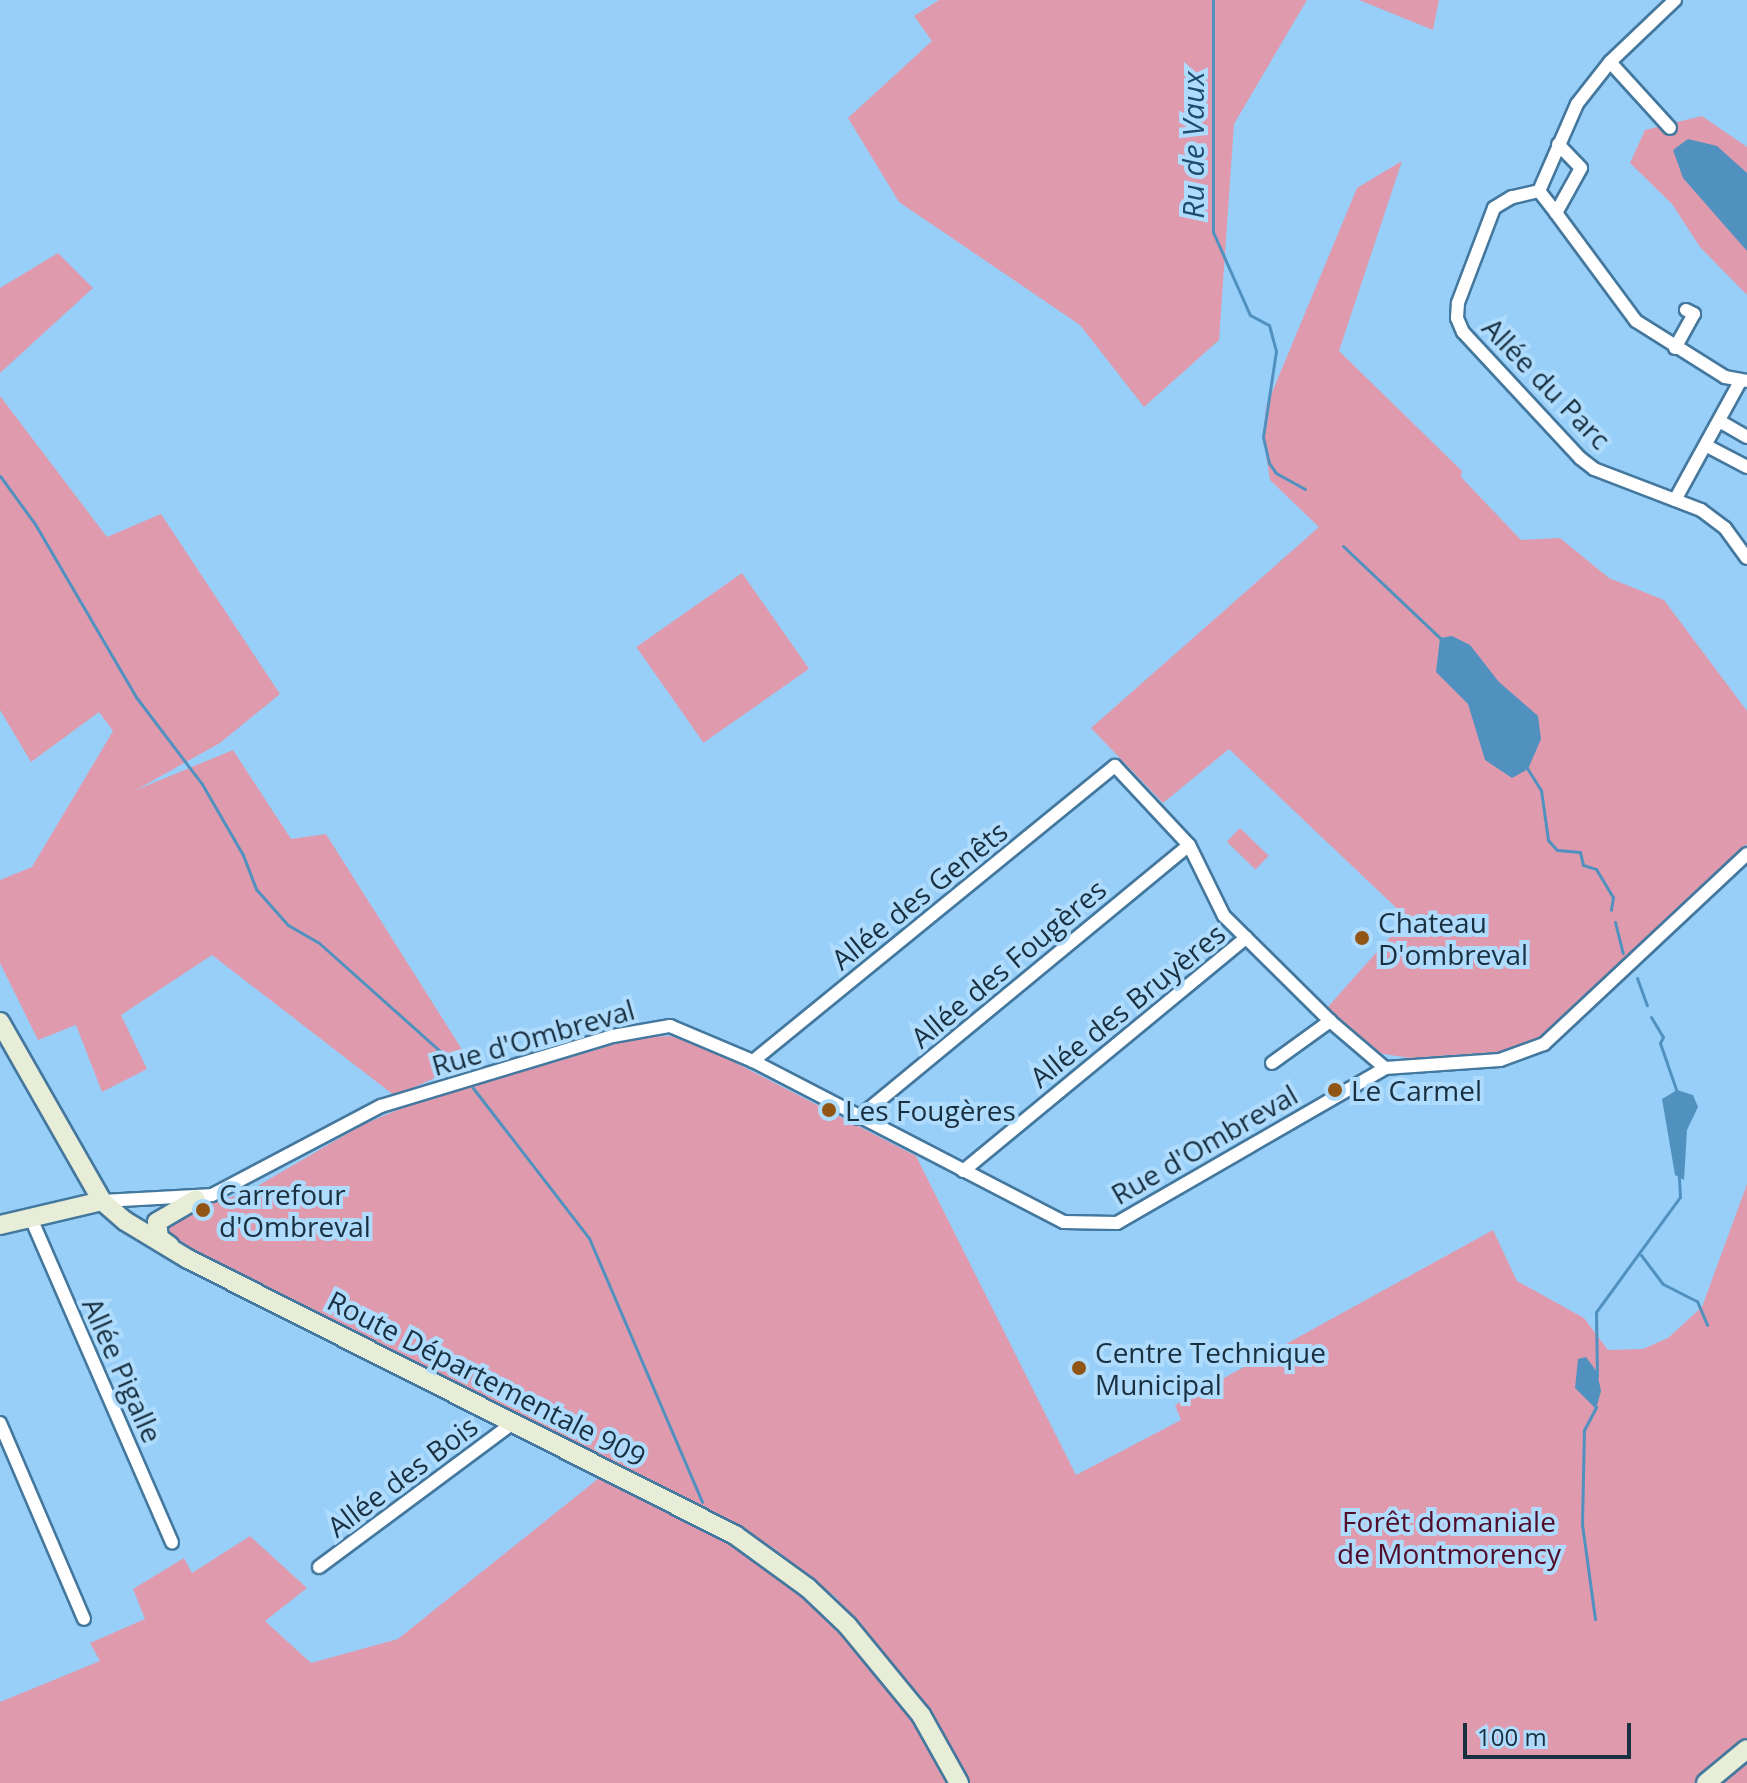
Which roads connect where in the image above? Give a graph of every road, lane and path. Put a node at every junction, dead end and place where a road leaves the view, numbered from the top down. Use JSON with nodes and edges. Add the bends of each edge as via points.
{"nodes":[{"id":1,"x":1675,"y":0,"type":"edge"},
{"id":2,"x":1610,"y":62,"type":"junction"},
{"id":3,"x":1670,"y":128,"type":"dead end"},
{"id":4,"x":1558,"y":144,"type":"junction"},
{"id":5,"x":1539,"y":191,"type":"junction"},
{"id":6,"x":1556,"y":213,"type":"junction"},
{"id":7,"x":1686,"y":310,"type":"dead end"},
{"id":8,"x":1675,"y":348,"type":"junction"},
{"id":9,"x":1744,"y":382,"type":"edge"},
{"id":10,"x":1721,"y":422,"type":"junction"},
{"id":11,"x":1747,"y":437,"type":"edge"},
{"id":12,"x":1707,"y":446,"type":"junction"},
{"id":13,"x":1747,"y":467,"type":"edge"},
{"id":14,"x":1675,"y":500,"type":"junction"},
{"id":15,"x":1747,"y":558,"type":"edge"},
{"id":16,"x":1189,"y":845,"type":"junction"},
{"id":17,"x":1747,"y":854,"type":"edge"},
{"id":18,"x":1246,"y":938,"type":"junction"},
{"id":19,"x":1330,"y":1021,"type":"junction"},
{"id":20,"x":0,"y":1022,"type":"edge"},
{"id":21,"x":753,"y":1061,"type":"junction"},
{"id":22,"x":1272,"y":1063,"type":"dead end"},
{"id":23,"x":1385,"y":1068,"type":"junction"},
{"id":24,"x":858,"y":1118,"type":"junction"},
{"id":25,"x":963,"y":1171,"type":"junction"},
{"id":26,"x":196,"y":1199,"type":"junction"},
{"id":27,"x":102,"y":1201,"type":"junction"},
{"id":28,"x":30,"y":1216,"type":"junction"},
{"id":29,"x":0,"y":1225,"type":"edge"},
{"id":30,"x":188,"y":1259,"type":"junction"},
{"id":31,"x":0,"y":1423,"type":"edge"},
{"id":32,"x":513,"y":1423,"type":"junction"},
{"id":33,"x":172,"y":1542,"type":"dead end"},
{"id":34,"x":319,"y":1567,"type":"dead end"},
{"id":35,"x":84,"y":1619,"type":"dead end"},
{"id":36,"x":1747,"y":1749,"type":"edge"},
{"id":37,"x":959,"y":1783,"type":"edge"},
{"id":38,"x":1706,"y":1783,"type":"edge"}],
"edges":[{"from":1,"to":2,"type":"street"},
{"from":2,"to":3,"type":"street"},
{"from":2,"to":4,"type":"street","via":[[1577,104]]},
{"from":4,"to":5,"type":"street"},
{"from":4,"to":6,"type":"street","via":[[1581,168]]},
{"from":5,"to":6,"type":"street"},
{"from":5,"to":14,"type":"street","name":"Allée du Parc","via":[[1494,208],[1458,303],[1463,332],[1594,469]]},
{"from":6,"to":8,"type":"street","via":[[1626,311]]},
{"from":7,"to":8,"type":"street","via":[[1694,314]]},
{"from":8,"to":9,"type":"street"},
{"from":9,"to":10,"type":"street"},
{"from":10,"to":11,"type":"street"},
{"from":10,"to":12,"type":"street"},
{"from":12,"to":13,"type":"street"},
{"from":12,"to":14,"type":"street"},
{"from":14,"to":15,"type":"street","name":"Allée du Parc","via":[[1725,528]]},
{"from":16,"to":18,"type":"street","via":[[1224,916]]},
{"from":16,"to":21,"type":"street","name":"Allée des Genêts","via":[[1115,766]]},
{"from":16,"to":24,"type":"street","name":"Allée des Fougères"},
{"from":17,"to":23,"type":"street","name":"Rue d'Ombreval","via":[[1544,1044],[1500,1060]]},
{"from":18,"to":19,"type":"street"},
{"from":18,"to":25,"type":"street","name":"Allée des Bruyères"},
{"from":19,"to":22,"type":"street"},
{"from":19,"to":23,"type":"street"},
{"from":20,"to":27,"type":"main road","name":"Route Départementale 909"},
{"from":21,"to":24,"type":"street","name":"Rue d'Ombreval"},
{"from":21,"to":26,"type":"street","name":"Rue d'Ombreval","via":[[677,1027],[613,1036],[381,1106],[226,1190]]},
{"from":23,"to":25,"type":"street","name":"Rue d'Ombreval","via":[[1117,1223],[1064,1222]]},
{"from":24,"to":25,"type":"street","name":"Rue d'Ombreval"},
{"from":26,"to":27,"type":"street","name":"Rue d'Ombreval"},
{"from":26,"to":30,"type":"main road","via":[[157,1222],[159,1238]]},
{"from":27,"to":28,"type":"main road"},
{"from":27,"to":30,"type":"main road","name":"Route Départementale 909"},
{"from":28,"to":29,"type":"main road"},
{"from":28,"to":33,"type":"street","name":"Allée Pigalle"},
{"from":30,"to":32,"type":"main road","name":"Route Départementale 909"},
{"from":31,"to":35,"type":"street"},
{"from":32,"to":34,"type":"street","name":"Allée des Bois"},
{"from":32,"to":37,"type":"main road","name":"Route Départementale 909","via":[[735,1535],[808,1588],[847,1625],[921,1715]]},
{"from":36,"to":38,"type":"main road"}]}
